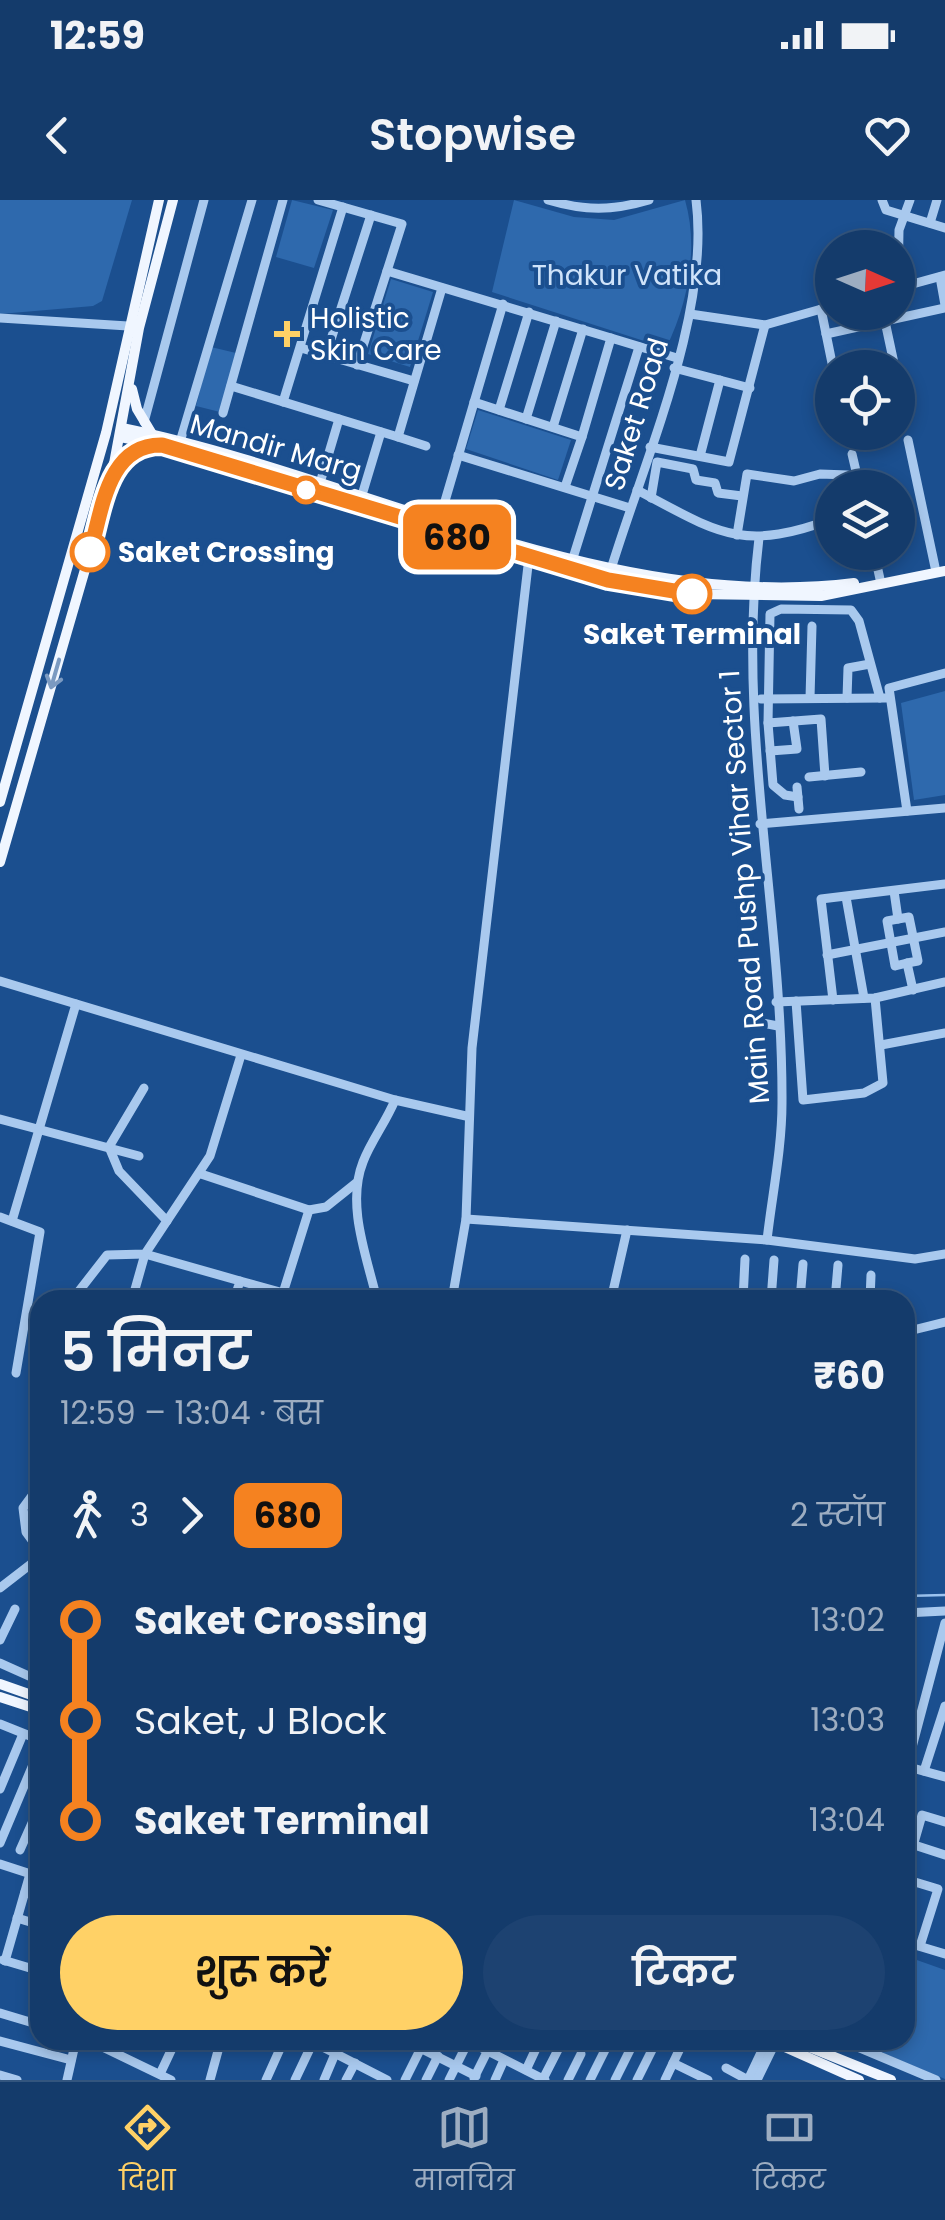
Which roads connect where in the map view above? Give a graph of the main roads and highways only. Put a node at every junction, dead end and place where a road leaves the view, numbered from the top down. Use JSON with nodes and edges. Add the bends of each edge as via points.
{"nodes":[{"id":1,"x":159,"y":200,"type":"edge"},
{"id":2,"x":173,"y":200,"type":"edge"},
{"id":3,"x":131,"y":383,"type":"junction"},
{"id":4,"x":121,"y":432,"type":"junction"},
{"id":5,"x":152,"y":434,"type":"junction"},
{"id":6,"x":162,"y":445,"type":"junction"},
{"id":7,"x":111,"y":480,"type":"junction"},
{"id":8,"x":942,"y":568,"type":"edge"},
{"id":9,"x":610,"y":574,"type":"junction"},
{"id":10,"x":752,"y":593,"type":"junction"},
{"id":11,"x":56,"y":613,"type":"junction"},
{"id":12,"x":71,"y":617,"type":"junction"},
{"id":13,"x":0,"y":802,"type":"edge"},
{"id":14,"x":0,"y":862,"type":"edge"},
{"id":15,"x":0,"y":1684,"type":"edge"},
{"id":16,"x":30,"y":1694,"type":"edge"},
{"id":17,"x":0,"y":1697,"type":"edge"},
{"id":18,"x":30,"y":1707,"type":"edge"},
{"id":19,"x":791,"y":2050,"type":"edge"},
{"id":20,"x":817,"y":2050,"type":"edge"},
{"id":21,"x":859,"y":2080,"type":"edge"},
{"id":22,"x":891,"y":2080,"type":"edge"}],
"edges":[{"from":1,"to":11,"type":"main road"},
{"from":2,"to":3,"type":"main road"},
{"from":3,"to":4,"type":"main road"},
{"from":3,"to":5,"type":"main road"},
{"from":4,"to":5,"type":"main road","name":"Mandir Marg"},
{"from":4,"to":6,"type":"main road","name":"Mandir Marg"},
{"from":4,"to":7,"type":"main road"},
{"from":5,"to":9,"type":"main road","name":"Mandir Marg"},
{"from":6,"to":7,"type":"main road","via":[[131,453]]},
{"from":6,"to":9,"type":"main road","name":"Mandir Marg","via":[[529,557]]},
{"from":7,"to":12,"type":"main road"},
{"from":8,"to":10,"type":"main road","name":"Mandir Marg"},
{"from":8,"to":10,"type":"main road","name":"Mandir Marg","via":[[821,596]]},
{"from":9,"to":10,"type":"main road","name":"Mandir Marg","via":[[692,594]]},
{"from":11,"to":12,"type":"main road"},
{"from":11,"to":13,"type":"main road"},
{"from":12,"to":14,"type":"main road","one_way":true},
{"from":15,"to":16,"type":"main road"},
{"from":17,"to":18,"type":"main road"},
{"from":19,"to":21,"type":"main road"},
{"from":20,"to":22,"type":"main road"}]}
